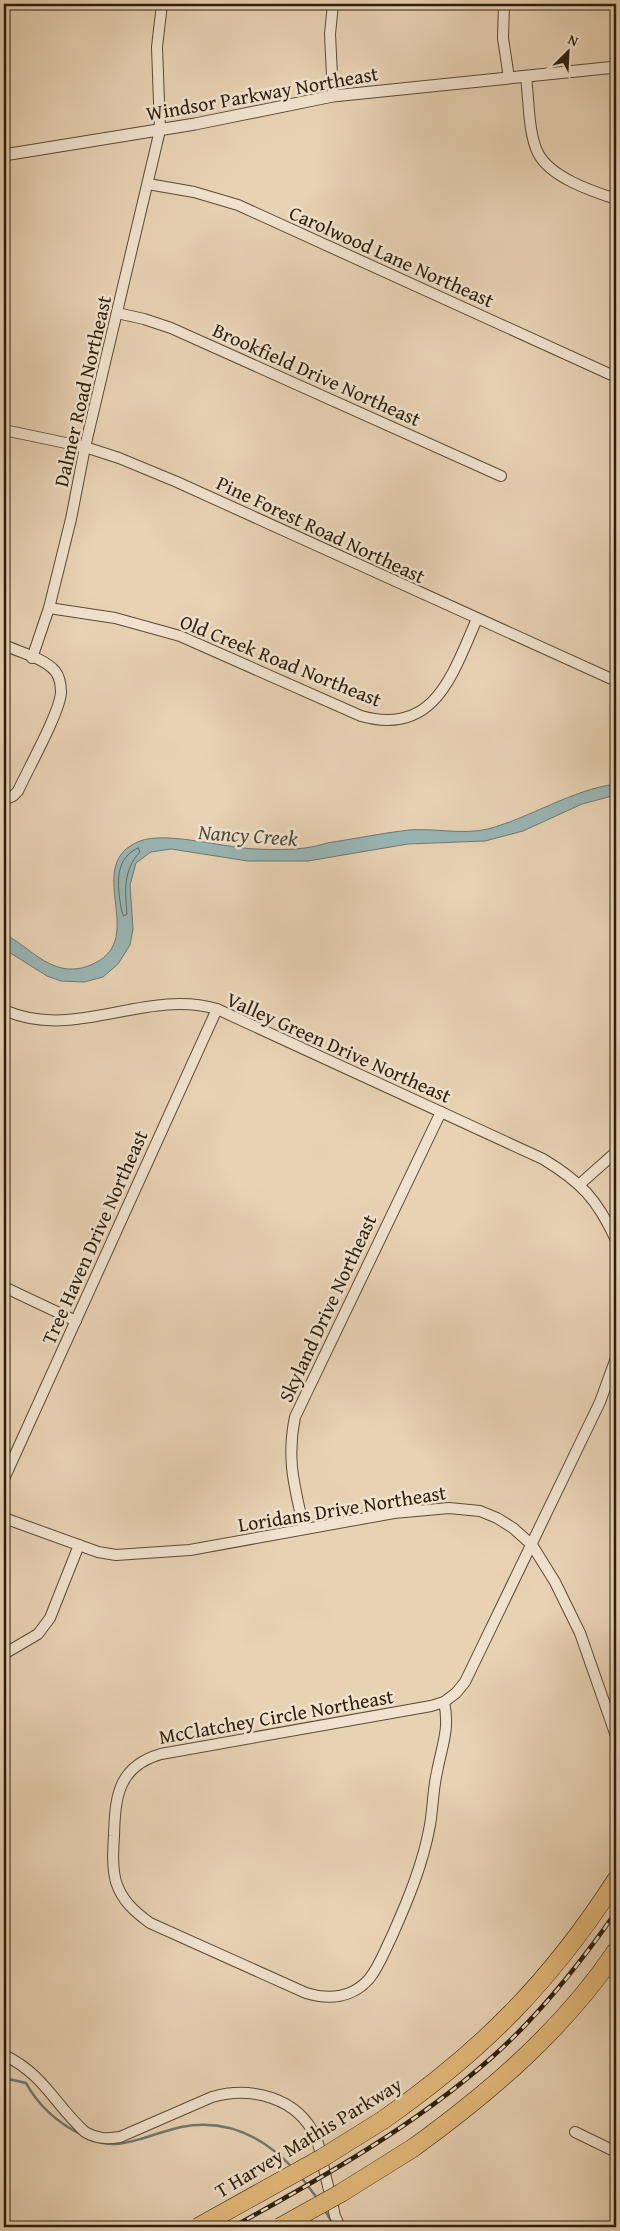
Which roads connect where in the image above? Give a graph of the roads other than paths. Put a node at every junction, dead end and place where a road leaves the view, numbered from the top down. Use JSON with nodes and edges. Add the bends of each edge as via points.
{"nodes":[{"id":1,"x":162,"y":4,"type":"edge"},
{"id":2,"x":333,"y":4,"type":"edge"},
{"id":3,"x":504,"y":4,"type":"edge"},
{"id":4,"x":616,"y":66,"type":"edge"},
{"id":5,"x":526,"y":77,"type":"junction"},
{"id":6,"x":509,"y":78,"type":"junction"},
{"id":7,"x":333,"y":96,"type":"junction"},
{"id":8,"x":160,"y":130,"type":"junction"},
{"id":9,"x":4,"y":155,"type":"edge"},
{"id":10,"x":148,"y":184,"type":"junction"},
{"id":11,"x":616,"y":199,"type":"edge"},
{"id":12,"x":117,"y":313,"type":"junction"},
{"id":13,"x":616,"y":377,"type":"edge"},
{"id":14,"x":4,"y":430,"type":"edge"},
{"id":15,"x":85,"y":447,"type":"junction"},
{"id":16,"x":501,"y":476,"type":"dead end"},
{"id":17,"x":49,"y":608,"type":"junction"},
{"id":18,"x":477,"y":619,"type":"junction"},
{"id":19,"x":4,"y":645,"type":"edge"},
{"id":20,"x":32,"y":658,"type":"junction"},
{"id":21,"x":616,"y":681,"type":"edge"},
{"id":22,"x":4,"y":800,"type":"edge"},
{"id":23,"x":217,"y":1009,"type":"junction"},
{"id":24,"x":4,"y":1010,"type":"edge"},
{"id":25,"x":441,"y":1112,"type":"junction"},
{"id":26,"x":616,"y":1152,"type":"edge"},
{"id":27,"x":580,"y":1184,"type":"junction"},
{"id":28,"x":616,"y":1240,"type":"edge"},
{"id":29,"x":4,"y":1287,"type":"edge"},
{"id":30,"x":76,"y":1321,"type":"junction"},
{"id":31,"x":616,"y":1358,"type":"edge"},
{"id":32,"x":4,"y":1479,"type":"edge"},
{"id":33,"x":4,"y":1518,"type":"edge"},
{"id":34,"x":304,"y":1529,"type":"junction"},
{"id":35,"x":532,"y":1545,"type":"junction"},
{"id":36,"x":79,"y":1546,"type":"junction"},
{"id":37,"x":4,"y":1654,"type":"edge"},
{"id":38,"x":444,"y":1702,"type":"junction"},
{"id":39,"x":616,"y":1736,"type":"edge"},
{"id":40,"x":616,"y":1880,"type":"edge"},
{"id":41,"x":616,"y":1951,"type":"edge"},
{"id":42,"x":4,"y":2054,"type":"edge"},
{"id":43,"x":575,"y":2132,"type":"dead end"},
{"id":44,"x":616,"y":2152,"type":"edge"},
{"id":45,"x":198,"y":2227,"type":"edge"},
{"id":46,"x":280,"y":2227,"type":"edge"},
{"id":47,"x":340,"y":2227,"type":"edge"}],
"edges":[{"from":1,"to":8,"type":"street","name":"Dalmer Road Northeast","via":[[157,47]]},
{"from":2,"to":7,"type":"street","via":[[330,34]]},
{"from":3,"to":6,"type":"street"},
{"from":4,"to":5,"type":"street","name":"Windsor Parkway Northeast"},
{"from":5,"to":6,"type":"street","name":"Windsor Parkway Northeast"},
{"from":5,"to":11,"type":"street","via":[[534,141],[542,160],[559,176]]},
{"from":6,"to":7,"type":"street","name":"Windsor Parkway Northeast"},
{"from":7,"to":8,"type":"street","name":"Windsor Parkway Northeast"},
{"from":8,"to":9,"type":"street","name":"Windsor Parkway Northeast"},
{"from":8,"to":10,"type":"street","name":"Dalmer Road Northeast"},
{"from":10,"to":12,"type":"street","name":"Dalmer Road Northeast"},
{"from":10,"to":13,"type":"street","name":"Carolwood Lane Northeast","via":[[194,192],[238,205]]},
{"from":12,"to":15,"type":"street","name":"Dalmer Road Northeast"},
{"from":12,"to":16,"type":"street","name":"Brookfield Drive Northeast","via":[[171,328]]},
{"from":14,"to":15,"type":"street","name":"Pine Forest Road Northeast"},
{"from":15,"to":17,"type":"street","name":"Dalmer Road Northeast"},
{"from":15,"to":18,"type":"street","name":"Pine Forest Road Northeast","via":[[177,482]]},
{"from":17,"to":18,"type":"street","name":"Old Creek Road Northeast","via":[[115,618],[180,636],[362,716],[383,720],[415,714],[439,697],[448,685]]},
{"from":17,"to":20,"type":"street","name":"Dalmer Road Northeast"},
{"from":18,"to":21,"type":"street","name":"Pine Forest Road Northeast"},
{"from":19,"to":20,"type":"street"},
{"from":20,"to":22,"type":"street","via":[[48,664],[55,671],[61,694],[18,791]]},
{"from":23,"to":24,"type":"street","name":"Valley Green Drive Northeast","via":[[181,1003],[84,1019],[44,1022]]},
{"from":23,"to":25,"type":"street","name":"Valley Green Drive Northeast"},
{"from":23,"to":30,"type":"street","name":"Tree Haven Drive Northeast"},
{"from":25,"to":27,"type":"street","name":"Valley Green Drive Northeast","via":[[543,1159]]},
{"from":25,"to":34,"type":"street","name":"Skyland Drive Northeast","via":[[295,1417],[290,1461]]},
{"from":26,"to":27,"type":"street"},
{"from":27,"to":28,"type":"street","name":"Valley Green Drive Northeast","via":[[608,1221]]},
{"from":29,"to":30,"type":"street"},
{"from":30,"to":32,"type":"street","name":"Tree Haven Drive Northeast"},
{"from":31,"to":35,"type":"street","via":[[600,1402]]},
{"from":33,"to":36,"type":"street","name":"Loridans Drive Northeast"},
{"from":34,"to":35,"type":"street","name":"Loridans Drive Northeast","via":[[394,1513],[461,1508],[497,1518]]},
{"from":34,"to":36,"type":"street","name":"Loridans Drive Northeast","via":[[190,1550],[126,1555]]},
{"from":35,"to":38,"type":"street","name":"McClatchey Circle Northeast","via":[[465,1682]]},
{"from":35,"to":39,"type":"street","name":"Loridans Drive Northeast","via":[[577,1625]]},
{"from":36,"to":37,"type":"street","via":[[50,1618],[38,1634]]},
{"from":38,"to":38,"type":"street","name":"McClatchey Circle Northeast","via":[[162,1754],[143,1762],[124,1780],[115,1803],[113,1866],[116,1883],[124,1898],[150,1923],[306,1994],[333,1998],[356,1990],[377,1968],[408,1901],[420,1866],[447,1734]]},
{"from":40,"to":45,"type":"highway","name":"T Harvey Mathis Parkway","bridge":true,"via":[[580,1935],[532,1993],[479,2045],[419,2095],[322,2158]]},
{"from":41,"to":46,"type":"highway","bridge":true,"via":[[588,1988],[534,2048],[475,2100],[413,2148]]},
{"from":42,"to":47,"type":"street","via":[[39,2079],[85,2132],[107,2139],[120,2138],[227,2093],[253,2092],[276,2099],[300,2115],[316,2138]]},
{"from":43,"to":44,"type":"street"}]}
